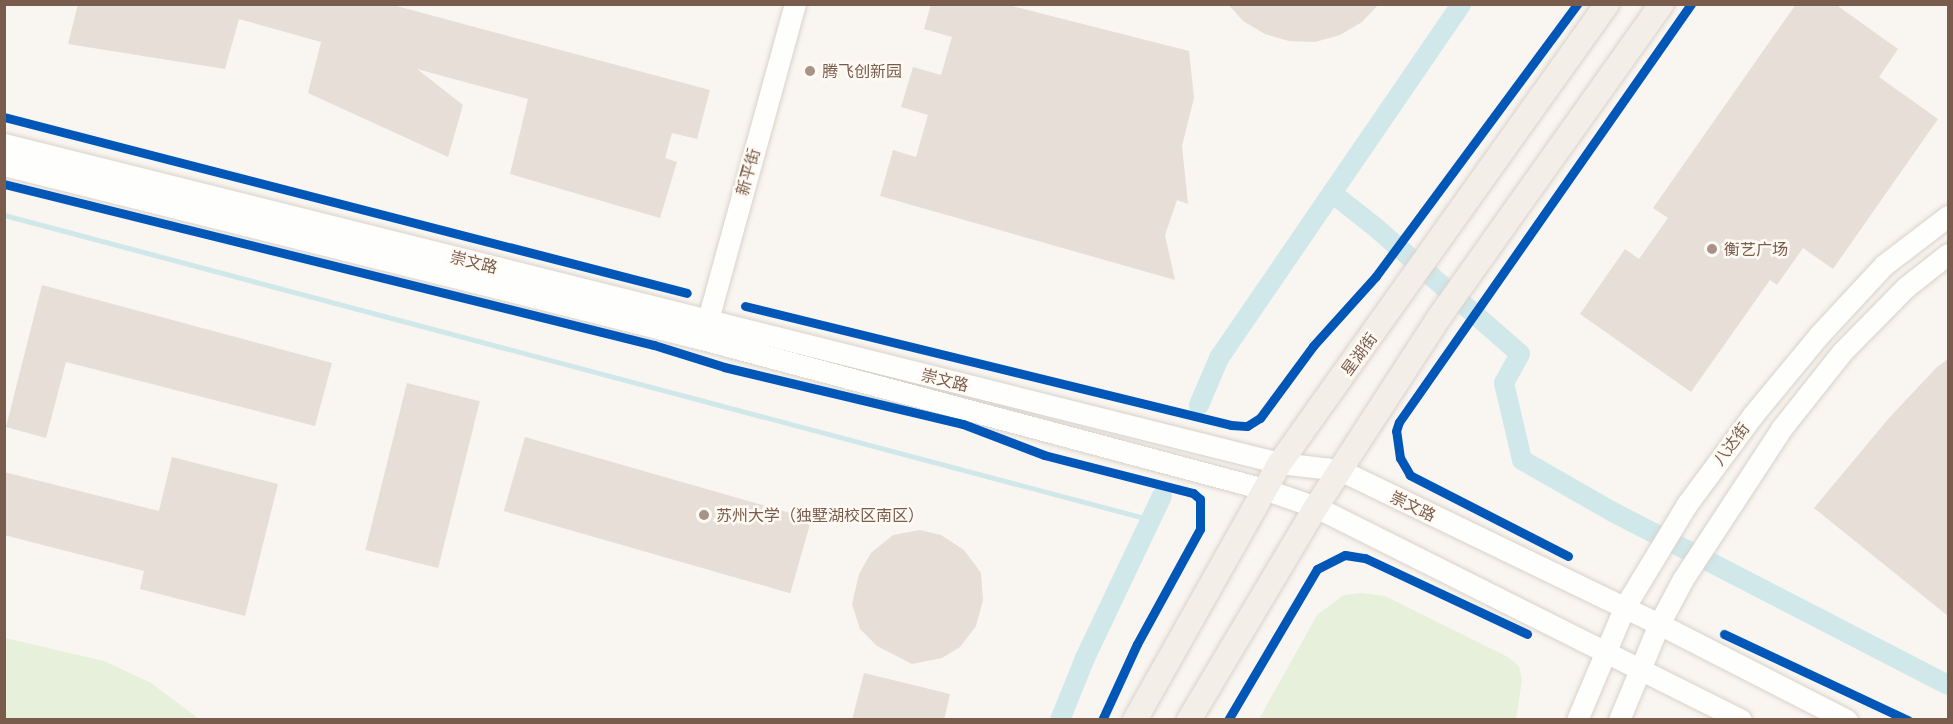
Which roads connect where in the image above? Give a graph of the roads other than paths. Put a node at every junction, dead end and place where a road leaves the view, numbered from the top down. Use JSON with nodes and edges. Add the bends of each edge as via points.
{"nodes":[{"id":1,"x":795,"y":4,"type":"edge"},
{"id":2,"x":1607,"y":4,"type":"edge"},
{"id":3,"x":1662,"y":4,"type":"edge"},
{"id":4,"x":4,"y":144,"type":"edge"},
{"id":5,"x":4,"y":165,"type":"edge"},
{"id":6,"x":1948,"y":216,"type":"edge"},
{"id":7,"x":1948,"y":254,"type":"edge"},
{"id":8,"x":705,"y":330,"type":"junction"},
{"id":9,"x":1280,"y":463,"type":"junction"},
{"id":10,"x":1340,"y":470,"type":"junction"},
{"id":11,"x":1264,"y":489,"type":"junction"},
{"id":12,"x":1316,"y":507,"type":"junction"},
{"id":13,"x":1624,"y":608,"type":"junction"},
{"id":14,"x":1659,"y":624,"type":"junction"},
{"id":15,"x":1606,"y":651,"type":"junction"},
{"id":16,"x":1640,"y":668,"type":"junction"},
{"id":17,"x":1135,"y":720,"type":"edge"},
{"id":18,"x":1189,"y":720,"type":"edge"},
{"id":19,"x":1577,"y":720,"type":"edge"},
{"id":20,"x":1619,"y":720,"type":"edge"},
{"id":21,"x":1741,"y":720,"type":"edge"},
{"id":22,"x":1846,"y":720,"type":"edge"}],
"edges":[{"from":1,"to":8,"type":"street","name":"新平街"},
{"from":2,"to":9,"type":"main road","name":"星湖街"},
{"from":3,"to":10,"type":"main road","via":[[1440,316]]},
{"from":4,"to":8,"type":"street","name":"崇文路"},
{"from":5,"to":8,"type":"street","name":"崇文路"},
{"from":6,"to":13,"type":"street","name":"八达街","via":[[1884,265],[1818,335],[1686,504]]},
{"from":7,"to":14,"type":"street","name":"八达街","via":[[1906,287],[1842,352],[1781,429],[1719,521]]},
{"from":8,"to":9,"type":"street","name":"崇文路"},
{"from":8,"to":11,"type":"street","name":"崇文路"},
{"from":9,"to":10,"type":"street","name":"崇文路"},
{"from":9,"to":11,"type":"main road","name":"星湖街"},
{"from":10,"to":12,"type":"main road"},
{"from":10,"to":13,"type":"street","name":"崇文路"},
{"from":11,"to":12,"type":"street","name":"崇文路"},
{"from":11,"to":17,"type":"main road","name":"星湖街"},
{"from":12,"to":15,"type":"street","name":"崇文路"},
{"from":12,"to":18,"type":"main road"},
{"from":13,"to":14,"type":"street","name":"崇文路"},
{"from":13,"to":15,"type":"street","name":"八达街"},
{"from":14,"to":16,"type":"street","name":"八达街"},
{"from":14,"to":22,"type":"street","name":"崇文路"},
{"from":15,"to":16,"type":"street","name":"崇文路"},
{"from":15,"to":19,"type":"street","name":"八达街"},
{"from":16,"to":20,"type":"street","name":"八达街"},
{"from":16,"to":21,"type":"street","name":"崇文路"}]}
